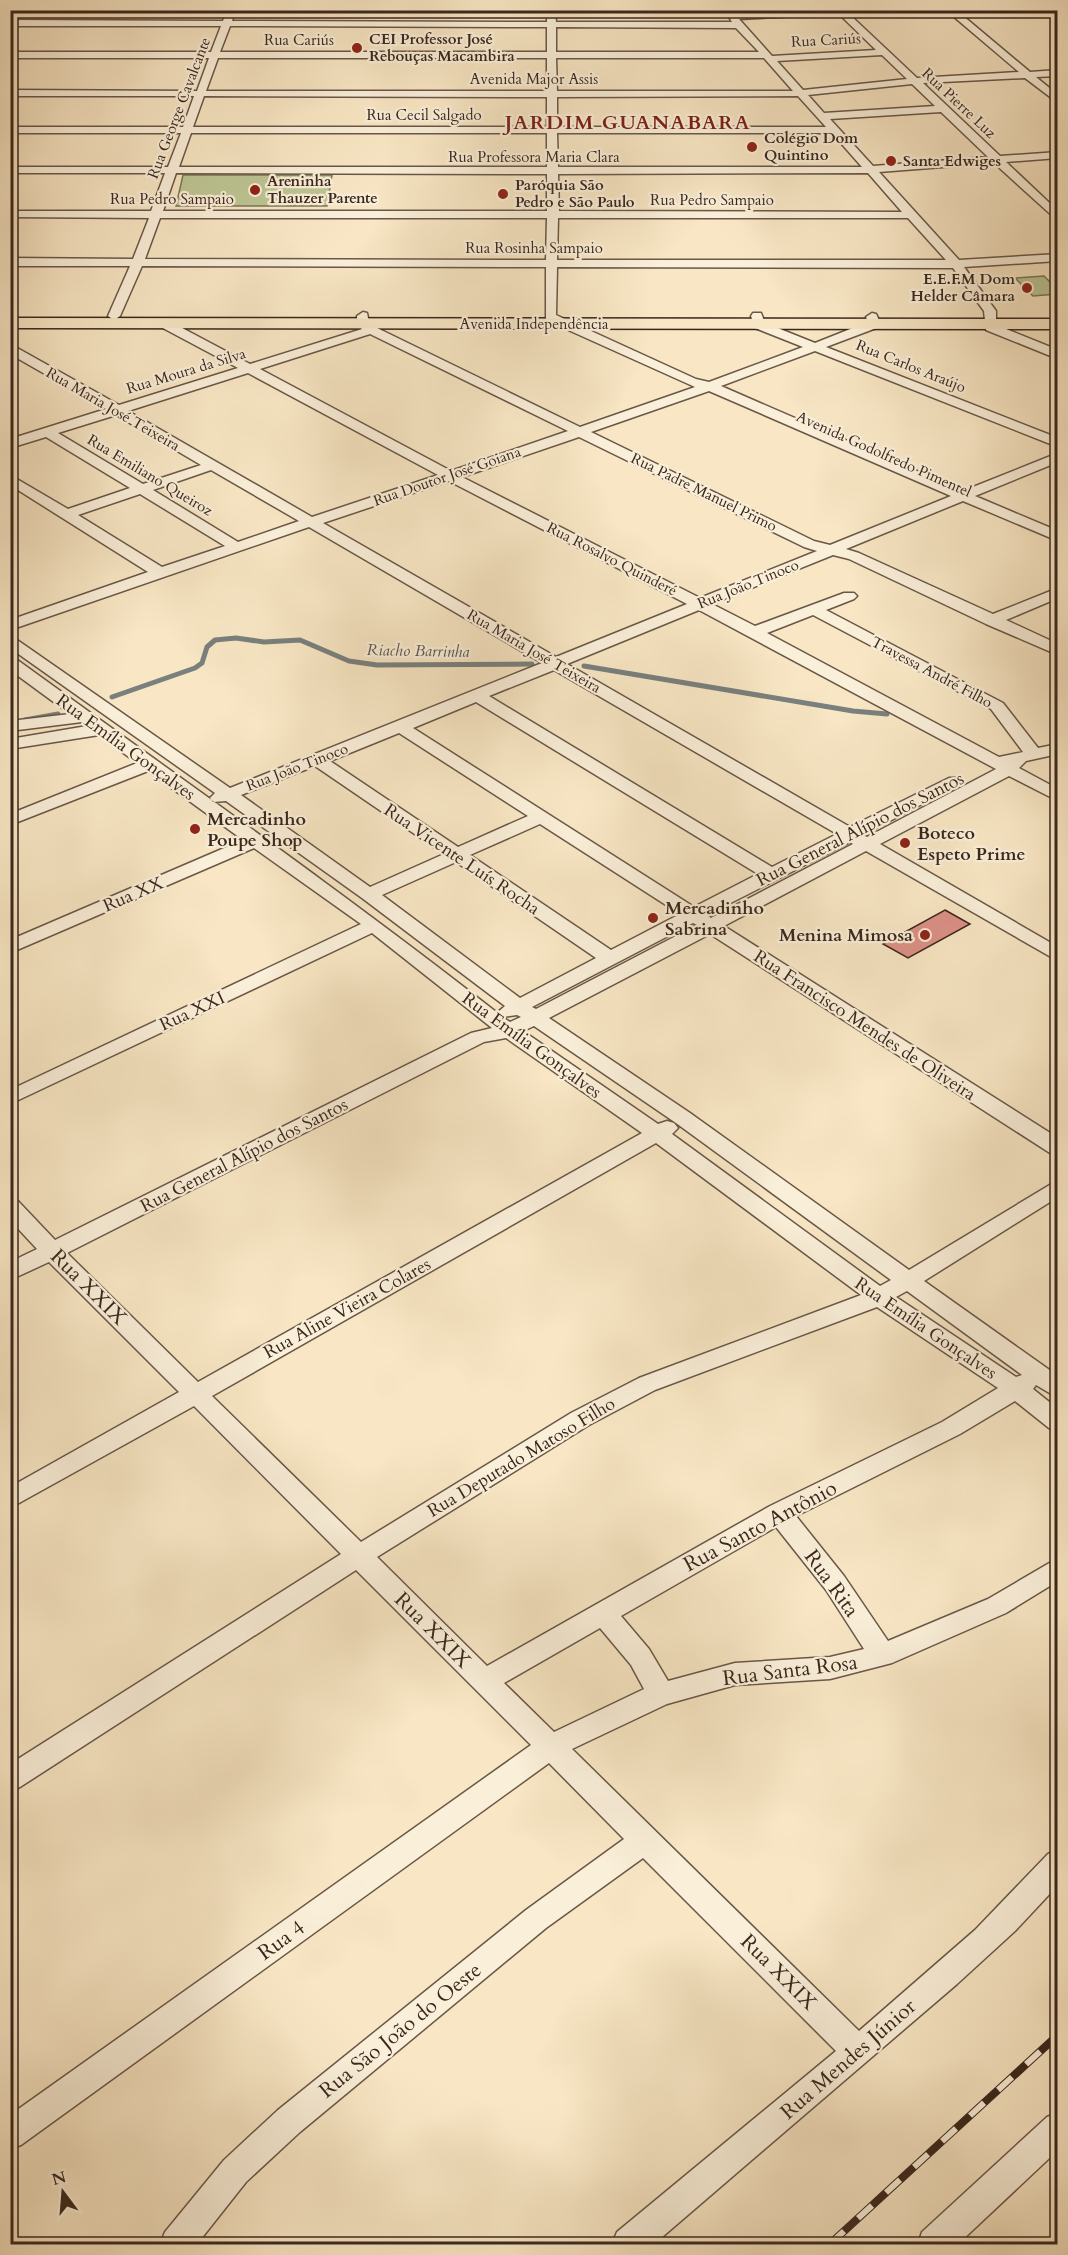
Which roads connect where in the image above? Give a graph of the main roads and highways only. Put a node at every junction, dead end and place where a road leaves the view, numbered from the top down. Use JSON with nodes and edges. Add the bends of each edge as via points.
{"nodes":[{"id":1,"x":10,"y":316,"type":"edge"},
{"id":2,"x":1058,"y":317,"type":"edge"},
{"id":3,"x":990,"y":320,"type":"junction"},
{"id":4,"x":758,"y":321,"type":"junction"},
{"id":5,"x":10,"y":323,"type":"edge"},
{"id":6,"x":366,"y":324,"type":"junction"},
{"id":7,"x":1058,"y":324,"type":"edge"}],
"edges":[{"from":1,"to":6,"type":"main road","name":"Avenida Independência"},
{"from":2,"to":3,"type":"main road","name":"Avenida Independência"},
{"from":3,"to":4,"type":"main road","name":"Avenida Independência"},
{"from":3,"to":7,"type":"main road","name":"Avenida Independência"},
{"from":4,"to":6,"type":"main road","name":"Avenida Independência"},
{"from":4,"to":6,"type":"main road","name":"Avenida Independência","via":[[550,317]]},
{"from":5,"to":6,"type":"main road","name":"Avenida Independência"}]}
